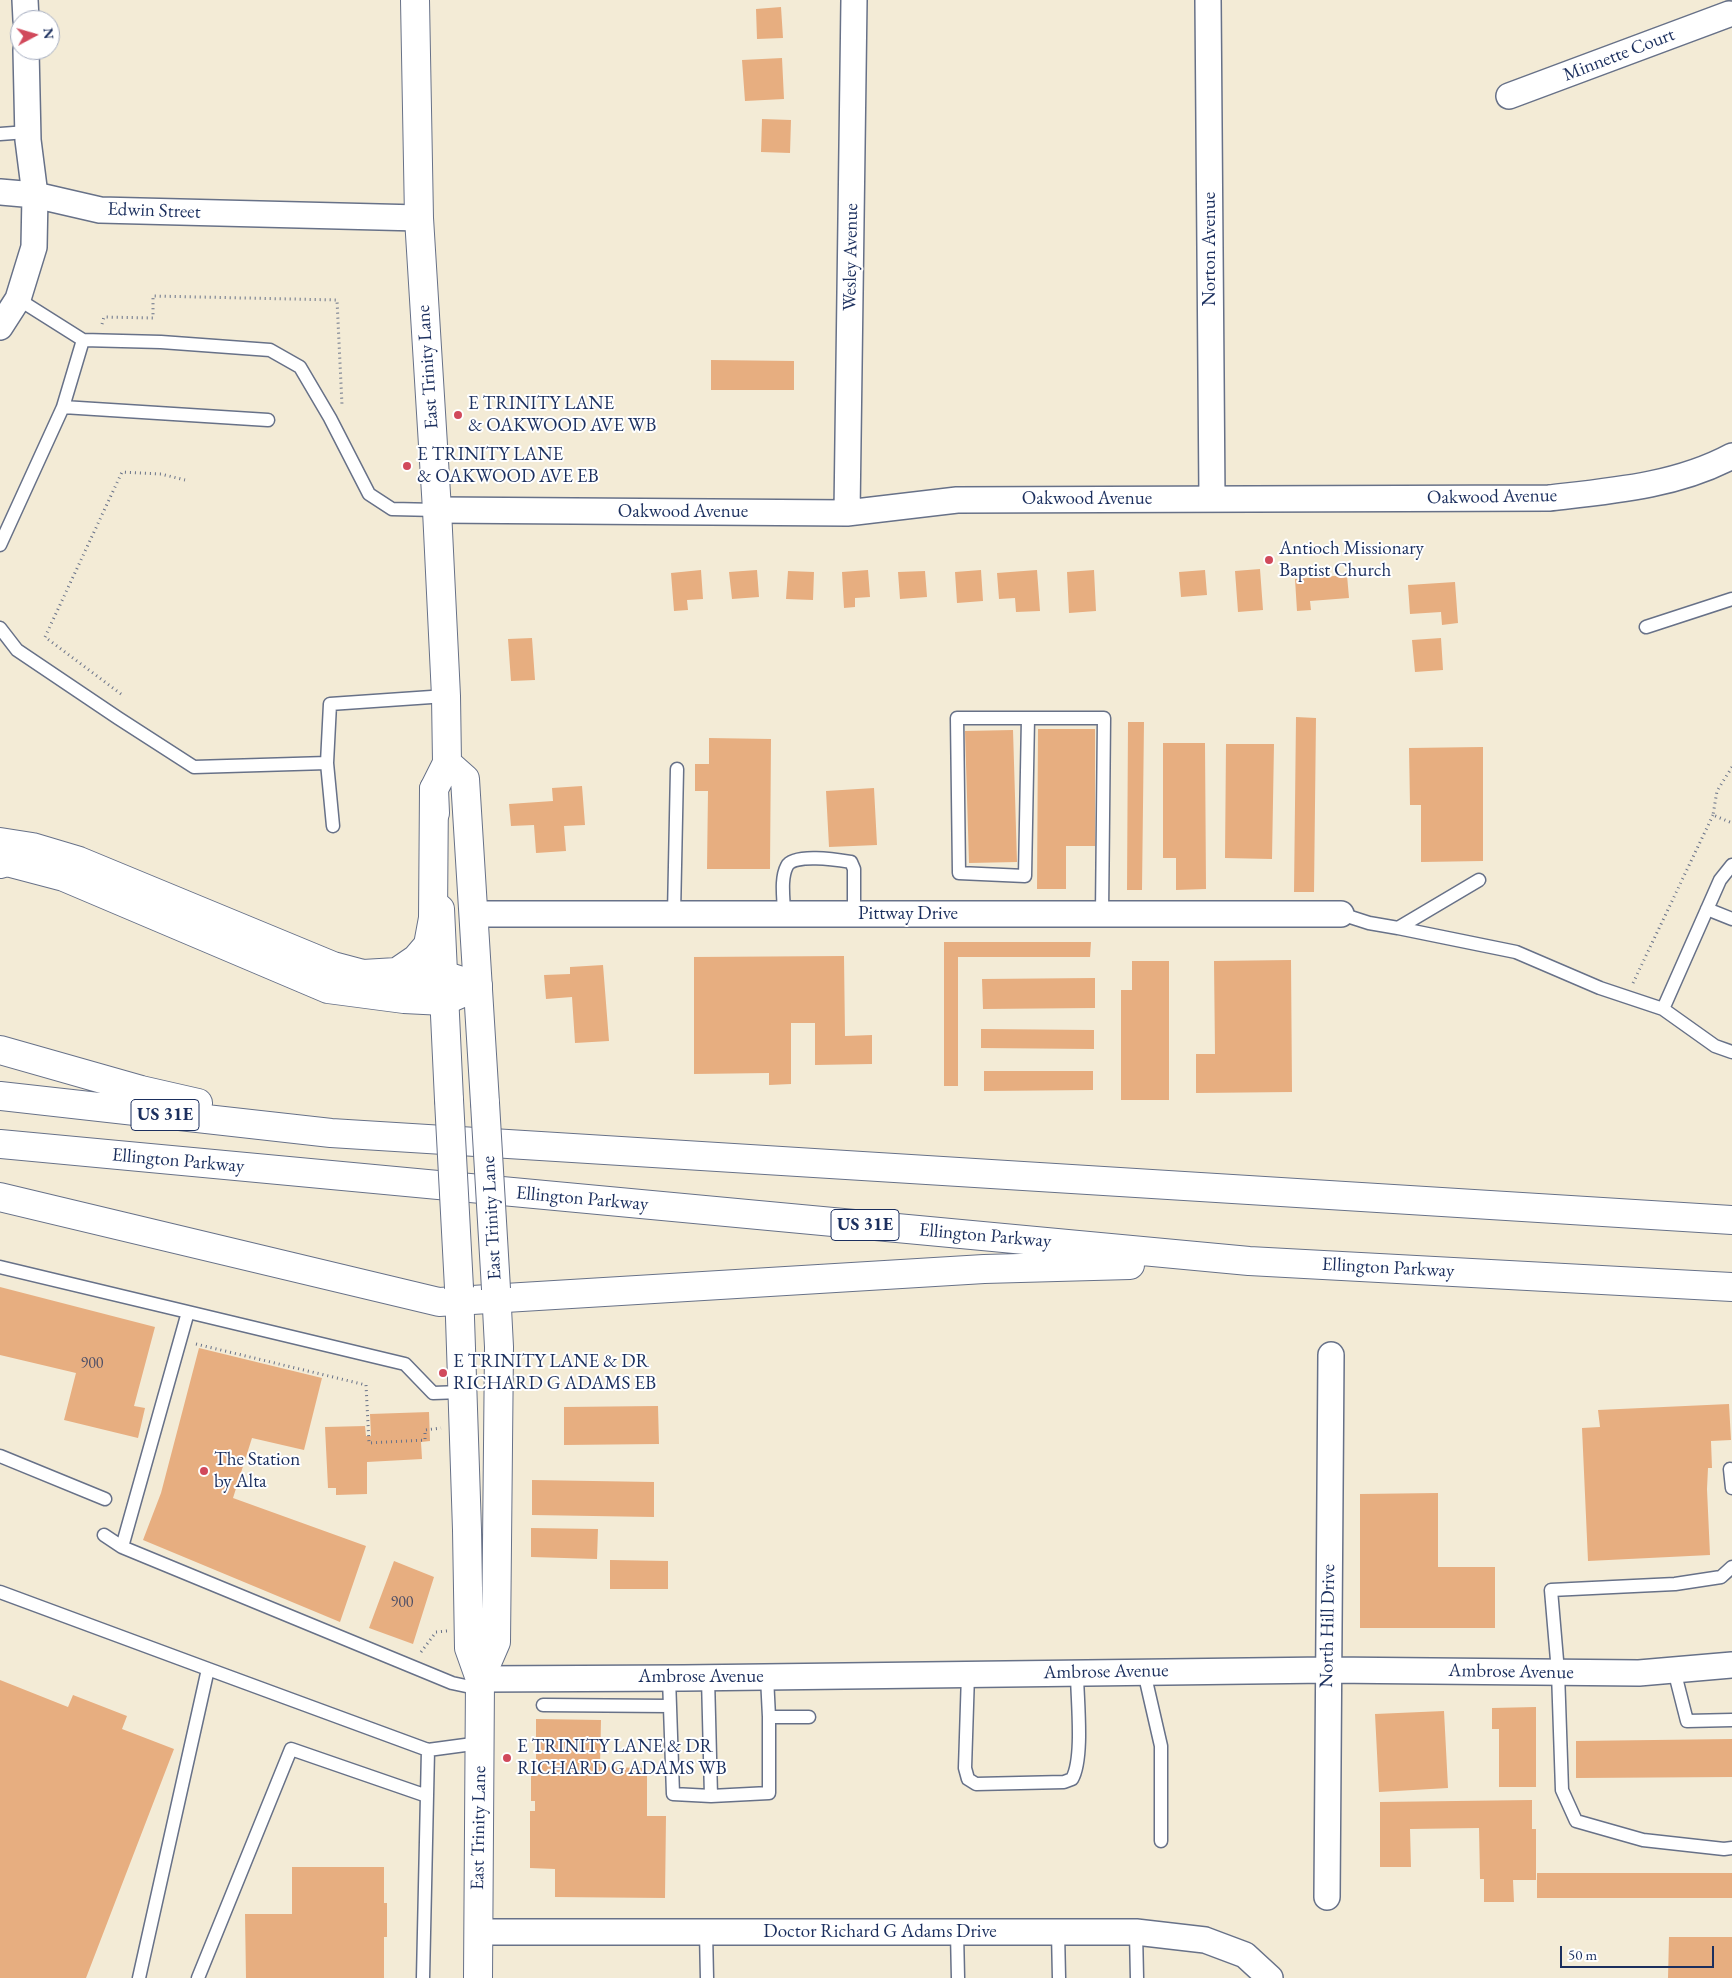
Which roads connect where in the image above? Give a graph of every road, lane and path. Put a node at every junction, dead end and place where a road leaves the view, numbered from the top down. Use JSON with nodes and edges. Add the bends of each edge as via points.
{"nodes":[{"id":1,"x":416,"y":0,"type":"edge"},
{"id":2,"x":854,"y":0,"type":"edge"},
{"id":3,"x":1208,"y":0,"type":"edge"},
{"id":4,"x":1729,"y":11,"type":"edge"},
{"id":5,"x":26,"y":60,"type":"edge"},
{"id":6,"x":1509,"y":96,"type":"dead end"},
{"id":7,"x":27,"y":132,"type":"junction"},
{"id":8,"x":0,"y":134,"type":"edge"},
{"id":9,"x":0,"y":192,"type":"edge"},
{"id":10,"x":35,"y":195,"type":"junction"},
{"id":11,"x":419,"y":218,"type":"junction"},
{"id":12,"x":18,"y":298,"type":"junction"},
{"id":13,"x":0,"y":327,"type":"edge"},
{"id":14,"x":95,"y":327,"type":"dead end"},
{"id":15,"x":83,"y":340,"type":"junction"},
{"id":16,"x":342,"y":406,"type":"dead end"},
{"id":17,"x":63,"y":407,"type":"junction"},
{"id":18,"x":268,"y":420,"type":"dead end"},
{"id":19,"x":1732,"y":456,"type":"edge"},
{"id":20,"x":185,"y":480,"type":"dead end"},
{"id":21,"x":1212,"y":498,"type":"junction"},
{"id":22,"x":437,"y":510,"type":"junction"},
{"id":23,"x":847,"y":513,"type":"junction"},
{"id":24,"x":0,"y":545,"type":"edge"},
{"id":25,"x":1732,"y":598,"type":"edge"},
{"id":26,"x":1646,"y":627,"type":"dead end"},
{"id":27,"x":0,"y":628,"type":"edge"},
{"id":28,"x":121,"y":694,"type":"dead end"},
{"id":29,"x":446,"y":696,"type":"junction"},
{"id":30,"x":1028,"y":718,"type":"junction"},
{"id":31,"x":327,"y":762,"type":"junction"},
{"id":32,"x":447,"y":763,"type":"junction"},
{"id":33,"x":1732,"y":767,"type":"edge"},
{"id":34,"x":677,"y":768,"type":"dead end"},
{"id":35,"x":434,"y":789,"type":"junction"},
{"id":36,"x":1713,"y":815,"type":"junction"},
{"id":37,"x":1732,"y":823,"type":"edge"},
{"id":38,"x":333,"y":826,"type":"dead end"},
{"id":39,"x":0,"y":842,"type":"edge"},
{"id":40,"x":0,"y":864,"type":"edge"},
{"id":41,"x":1732,"y":865,"type":"edge"},
{"id":42,"x":1479,"y":880,"type":"dead end"},
{"id":43,"x":1707,"y":909,"type":"junction"},
{"id":44,"x":474,"y":914,"type":"junction"},
{"id":45,"x":674,"y":914,"type":"junction"},
{"id":46,"x":784,"y":914,"type":"junction"},
{"id":47,"x":854,"y":914,"type":"junction"},
{"id":48,"x":1102,"y":914,"type":"junction"},
{"id":49,"x":1341,"y":914,"type":"joint"},
{"id":50,"x":1732,"y":919,"type":"edge"},
{"id":51,"x":1398,"y":928,"type":"junction"},
{"id":52,"x":397,"y":972,"type":"junction"},
{"id":53,"x":1634,"y":983,"type":"dead end"},
{"id":54,"x":478,"y":986,"type":"junction"},
{"id":55,"x":443,"y":988,"type":"junction"},
{"id":56,"x":1663,"y":1009,"type":"junction"},
{"id":57,"x":0,"y":1050,"type":"edge"},
{"id":58,"x":1732,"y":1052,"type":"edge"},
{"id":59,"x":0,"y":1096,"type":"edge"},
{"id":60,"x":331,"y":1133,"type":"junction"},
{"id":61,"x":0,"y":1144,"type":"edge"},
{"id":62,"x":0,"y":1197,"type":"edge"},
{"id":63,"x":1732,"y":1220,"type":"edge"},
{"id":64,"x":1249,"y":1261,"type":"junction"},
{"id":65,"x":0,"y":1267,"type":"edge"},
{"id":66,"x":1732,"y":1286,"type":"edge"},
{"id":67,"x":496,"y":1294,"type":"junction"},
{"id":68,"x":459,"y":1295,"type":"junction"},
{"id":69,"x":188,"y":1312,"type":"junction"},
{"id":70,"x":194,"y":1353,"type":"dead end"},
{"id":71,"x":1331,"y":1355,"type":"dead end"},
{"id":72,"x":462,"y":1392,"type":"junction"},
{"id":73,"x":447,"y":1428,"type":"dead end"},
{"id":74,"x":0,"y":1456,"type":"edge"},
{"id":75,"x":1730,"y":1469,"type":"dead end"},
{"id":76,"x":1732,"y":1488,"type":"edge"},
{"id":77,"x":105,"y":1499,"type":"dead end"},
{"id":78,"x":104,"y":1534,"type":"dead end"},
{"id":79,"x":122,"y":1546,"type":"junction"},
{"id":80,"x":1732,"y":1567,"type":"edge"},
{"id":81,"x":0,"y":1592,"type":"edge"},
{"id":82,"x":451,"y":1631,"type":"dead end"},
{"id":83,"x":417,"y":1658,"type":"dead end"},
{"id":84,"x":1732,"y":1665,"type":"edge"},
{"id":85,"x":208,"y":1669,"type":"junction"},
{"id":86,"x":1328,"y":1670,"type":"junction"},
{"id":87,"x":1674,"y":1670,"type":"junction"},
{"id":88,"x":1144,"y":1672,"type":"junction"},
{"id":89,"x":1558,"y":1672,"type":"junction"},
{"id":90,"x":1077,"y":1673,"type":"junction"},
{"id":91,"x":968,"y":1674,"type":"junction"},
{"id":92,"x":767,"y":1677,"type":"junction"},
{"id":93,"x":669,"y":1678,"type":"junction"},
{"id":94,"x":708,"y":1678,"type":"junction"},
{"id":95,"x":480,"y":1684,"type":"junction"},
{"id":96,"x":543,"y":1705,"type":"dead end"},
{"id":97,"x":669,"y":1706,"type":"junction"},
{"id":98,"x":770,"y":1717,"type":"junction"},
{"id":99,"x":808,"y":1717,"type":"dead end"},
{"id":100,"x":1732,"y":1720,"type":"edge"},
{"id":101,"x":480,"y":1744,"type":"junction"},
{"id":102,"x":428,"y":1750,"type":"junction"},
{"id":103,"x":427,"y":1796,"type":"junction"},
{"id":104,"x":711,"y":1796,"type":"junction"},
{"id":105,"x":1161,"y":1841,"type":"dead end"},
{"id":106,"x":1732,"y":1848,"type":"edge"},
{"id":107,"x":1327,"y":1897,"type":"dead end"},
{"id":108,"x":478,"y":1932,"type":"junction"},
{"id":109,"x":706,"y":1932,"type":"junction"},
{"id":110,"x":957,"y":1932,"type":"junction"},
{"id":111,"x":1058,"y":1932,"type":"junction"},
{"id":112,"x":1136,"y":1932,"type":"junction"},
{"id":113,"x":138,"y":1978,"type":"edge"},
{"id":114,"x":198,"y":1978,"type":"edge"},
{"id":115,"x":423,"y":1978,"type":"edge"},
{"id":116,"x":478,"y":1978,"type":"edge"},
{"id":117,"x":707,"y":1978,"type":"edge"},
{"id":118,"x":958,"y":1978,"type":"edge"},
{"id":119,"x":1059,"y":1978,"type":"edge"},
{"id":120,"x":1138,"y":1978,"type":"edge"},
{"id":121,"x":1270,"y":1978,"type":"edge"}],
"edges":[{"from":1,"to":11,"type":"main road","name":"East Trinity Lane"},
{"from":2,"to":23,"type":"street","name":"Wesley Avenue"},
{"from":3,"to":21,"type":"street","name":"Norton Avenue"},
{"from":4,"to":6,"type":"street","name":"Minnette Court"},
{"from":5,"to":7,"type":"street"},
{"from":7,"to":8,"type":"lane"},
{"from":7,"to":10,"type":"street"},
{"from":9,"to":10,"type":"street","name":"Edwin Street"},
{"from":10,"to":11,"type":"street","name":"Edwin Street","via":[[100,210]]},
{"from":10,"to":12,"type":"street","via":[[34,247]]},
{"from":11,"to":22,"type":"main road","name":"East Trinity Lane"},
{"from":12,"to":13,"type":"street"},
{"from":12,"to":15,"type":"lane"},
{"from":14,"to":16,"type":"path","via":[[101,327],[104,317],[153,318],[152,296],[337,300]]},
{"from":15,"to":17,"type":"lane"},
{"from":15,"to":22,"type":"lane","via":[[270,350],[300,367],[369,494],[392,509]]},
{"from":17,"to":18,"type":"lane"},
{"from":17,"to":24,"type":"lane"},
{"from":19,"to":21,"type":"street","name":"Oakwood Avenue","via":[[1712,467],[1639,488],[1549,498]]},
{"from":20,"to":28,"type":"path","via":[[161,474],[122,472],[45,637]]},
{"from":21,"to":23,"type":"street","name":"Oakwood Avenue","via":[[957,500]]},
{"from":22,"to":23,"type":"street","name":"Oakwood Avenue"},
{"from":22,"to":29,"type":"main road","name":"East Trinity Lane"},
{"from":25,"to":26,"type":"lane"},
{"from":27,"to":31,"type":"lane","via":[[17,650],[194,767]]},
{"from":29,"to":31,"type":"lane","via":[[330,704]]},
{"from":29,"to":32,"type":"main road","name":"East Trinity Lane"},
{"from":30,"to":30,"type":"lane","via":[[957,718],[958,873],[1025,876]]},
{"from":30,"to":48,"type":"lane","via":[[1104,718]]},
{"from":31,"to":38,"type":"lane"},
{"from":32,"to":35,"type":"main road","name":"East Trinity Lane"},
{"from":32,"to":44,"type":"main road","name":"East Trinity Lane","via":[[465,779]]},
{"from":33,"to":36,"type":"path","via":[[1717,792]]},
{"from":34,"to":45,"type":"lane"},
{"from":35,"to":52,"type":"main road","via":[[433,918],[428,945],[416,959]]},
{"from":35,"to":55,"type":"main road","name":"East Trinity Lane"},
{"from":36,"to":37,"type":"path"},
{"from":36,"to":53,"type":"path"},
{"from":39,"to":52,"type":"main road","via":[[79,861],[333,966],[363,974]]},
{"from":40,"to":55,"type":"main road","via":[[7,862],[64,877],[328,989],[404,999]]},
{"from":41,"to":43,"type":"lane","via":[[1720,880]]},
{"from":42,"to":51,"type":"lane"},
{"from":43,"to":50,"type":"lane"},
{"from":43,"to":56,"type":"lane"},
{"from":44,"to":45,"type":"street","name":"Pittway Drive"},
{"from":44,"to":54,"type":"main road","name":"East Trinity Lane"},
{"from":45,"to":46,"type":"street","name":"Pittway Drive"},
{"from":46,"to":47,"type":"street","name":"Pittway Drive"},
{"from":46,"to":47,"type":"lane","via":[[787,866],[795,860],[822,859],[851,862],[854,869]]},
{"from":47,"to":48,"type":"street","name":"Pittway Drive"},
{"from":48,"to":49,"type":"street","name":"Pittway Drive"},
{"from":49,"to":51,"type":"lane"},
{"from":51,"to":56,"type":"lane","via":[[1516,952],[1600,988]]},
{"from":52,"to":55,"type":"main road"},
{"from":54,"to":55,"type":"main road"},
{"from":54,"to":67,"type":"main road","name":"East Trinity Lane","bridge":true},
{"from":55,"to":68,"type":"main road","name":"East Trinity Lane","bridge":true},
{"from":56,"to":58,"type":"lane","via":[[1715,1046]]},
{"from":57,"to":60,"type":"main road","via":[[141,1090]]},
{"from":59,"to":60,"type":"main road","number":"US 31E"},
{"from":60,"to":63,"type":"main road","number":"US 31E"},
{"from":61,"to":64,"type":"main road","name":"Ellington Parkway","number":"US 31E"},
{"from":62,"to":68,"type":"main road","via":[[403,1295],[439,1302]]},
{"from":64,"to":66,"type":"main road","name":"Ellington Parkway","number":"US 31E"},
{"from":64,"to":67,"type":"main road","via":[[984,1269]]},
{"from":65,"to":69,"type":"lane"},
{"from":67,"to":68,"type":"main road"},
{"from":67,"to":95,"type":"main road","name":"East Trinity Lane","via":[[499,1347],[496,1642]]},
{"from":68,"to":72,"type":"main road","name":"East Trinity Lane"},
{"from":69,"to":72,"type":"lane","via":[[405,1364],[433,1393]]},
{"from":69,"to":79,"type":"lane"},
{"from":70,"to":73,"type":"path","via":[[196,1344],[366,1385],[369,1443],[425,1440],[425,1430]]},
{"from":71,"to":86,"type":"street","name":"North Hill Drive"},
{"from":72,"to":95,"type":"main road","name":"East Trinity Lane","via":[[469,1648]]},
{"from":74,"to":77,"type":"lane"},
{"from":75,"to":76,"type":"lane"},
{"from":78,"to":79,"type":"lane"},
{"from":79,"to":95,"type":"lane","via":[[452,1683]]},
{"from":80,"to":89,"type":"lane","via":[[1721,1577],[1675,1584],[1551,1590]]},
{"from":81,"to":85,"type":"lane"},
{"from":82,"to":83,"type":"path","via":[[436,1632]]},
{"from":84,"to":87,"type":"street","name":"Ambrose Avenue"},
{"from":85,"to":102,"type":"lane"},
{"from":85,"to":113,"type":"lane"},
{"from":86,"to":88,"type":"street","name":"Ambrose Avenue"},
{"from":86,"to":89,"type":"street","name":"Ambrose Avenue"},
{"from":86,"to":107,"type":"street","name":"North Hill Drive"},
{"from":87,"to":89,"type":"street","name":"Ambrose Avenue"},
{"from":87,"to":100,"type":"lane","via":[[1687,1721]]},
{"from":88,"to":90,"type":"street","name":"Ambrose Avenue"},
{"from":88,"to":105,"type":"lane","via":[[1161,1746]]},
{"from":89,"to":106,"type":"lane","via":[[1562,1790],[1576,1821],[1643,1840]]},
{"from":90,"to":91,"type":"street","name":"Ambrose Avenue"},
{"from":90,"to":91,"type":"lane","via":[[1078,1746],[1076,1772],[1072,1779],[1064,1782],[976,1784],[968,1778],[965,1768]]},
{"from":91,"to":92,"type":"street","name":"Ambrose Avenue"},
{"from":92,"to":94,"type":"street","name":"Ambrose Avenue"},
{"from":92,"to":98,"type":"lane"},
{"from":93,"to":94,"type":"street","name":"Ambrose Avenue"},
{"from":93,"to":95,"type":"street","name":"Ambrose Avenue"},
{"from":93,"to":97,"type":"lane"},
{"from":94,"to":104,"type":"lane"},
{"from":95,"to":101,"type":"main road","name":"East Trinity Lane"},
{"from":96,"to":97,"type":"lane"},
{"from":97,"to":104,"type":"lane","via":[[673,1794]]},
{"from":98,"to":99,"type":"lane"},
{"from":98,"to":104,"type":"lane","via":[[769,1793]]},
{"from":101,"to":102,"type":"lane"},
{"from":101,"to":108,"type":"main road","name":"East Trinity Lane"},
{"from":102,"to":103,"type":"lane"},
{"from":103,"to":114,"type":"lane","via":[[291,1749]]},
{"from":103,"to":115,"type":"lane"},
{"from":108,"to":109,"type":"street","name":"Doctor Richard G Adams Drive"},
{"from":108,"to":116,"type":"main road","name":"East Trinity Lane"},
{"from":109,"to":110,"type":"street","name":"Doctor Richard G Adams Drive"},
{"from":109,"to":117,"type":"lane"},
{"from":110,"to":111,"type":"street","name":"Doctor Richard G Adams Drive"},
{"from":110,"to":118,"type":"lane"},
{"from":111,"to":112,"type":"street","name":"Doctor Richard G Adams Drive"},
{"from":111,"to":119,"type":"lane"},
{"from":112,"to":120,"type":"lane"},
{"from":112,"to":121,"type":"street","name":"Doctor Richard G Adams Drive","via":[[1205,1940],[1245,1955]]}]}
